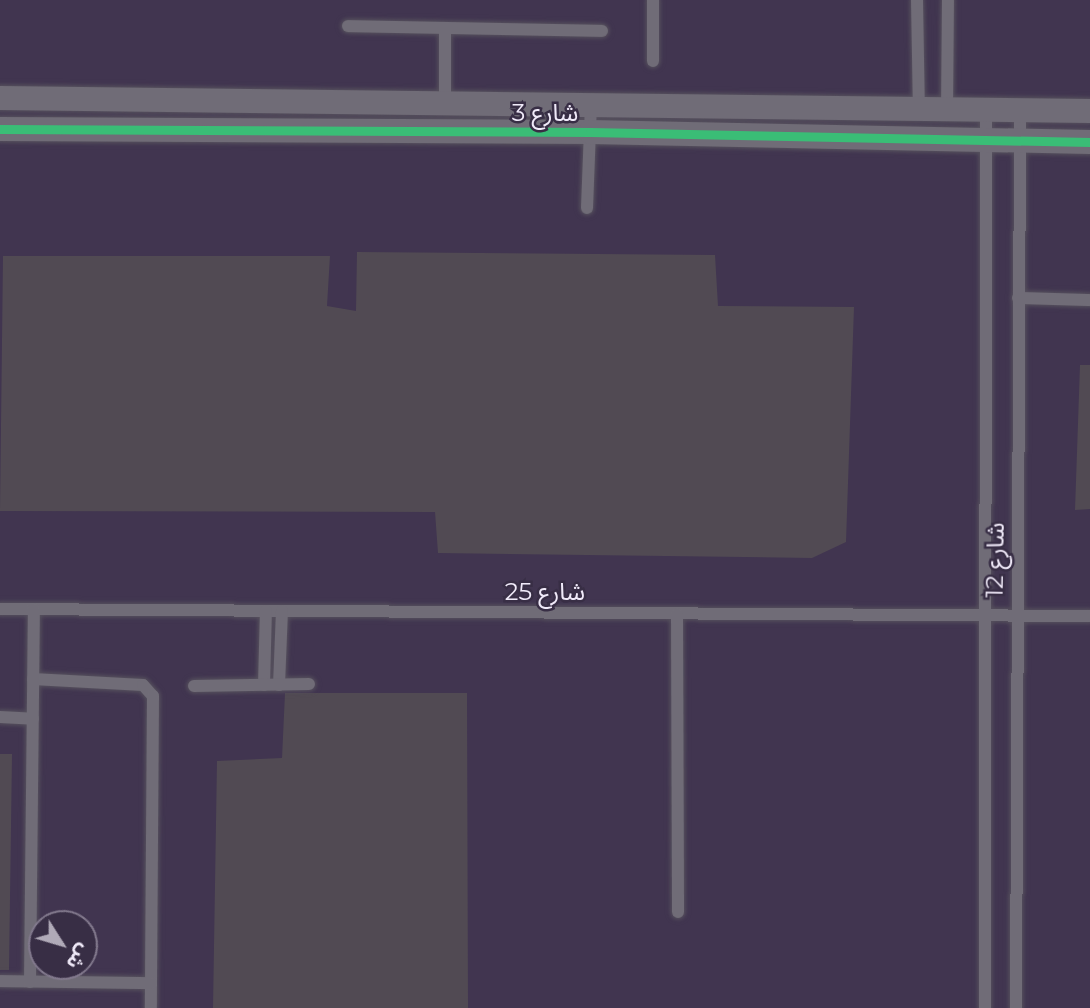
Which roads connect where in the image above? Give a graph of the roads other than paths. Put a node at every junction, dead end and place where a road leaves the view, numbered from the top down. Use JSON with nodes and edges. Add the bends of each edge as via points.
{"nodes":[{"id":1,"x":653,"y":0,"type":"edge"},
{"id":2,"x":917,"y":0,"type":"edge"},
{"id":3,"x":947,"y":0,"type":"edge"},
{"id":4,"x":348,"y":26,"type":"dead end"},
{"id":5,"x":445,"y":29,"type":"junction"},
{"id":6,"x":602,"y":31,"type":"dead end"},
{"id":7,"x":653,"y":61,"type":"dead end"},
{"id":8,"x":0,"y":98,"type":"edge"},
{"id":9,"x":239,"y":101,"type":"junction"},
{"id":10,"x":445,"y":103,"type":"junction"},
{"id":11,"x":591,"y":105,"type":"junction"},
{"id":12,"x":919,"y":111,"type":"junction"},
{"id":13,"x":1090,"y":111,"type":"edge"},
{"id":14,"x":947,"y":112,"type":"junction"},
{"id":15,"x":986,"y":112,"type":"junction"},
{"id":16,"x":1020,"y":112,"type":"junction"},
{"id":17,"x":0,"y":129,"type":"edge"},
{"id":18,"x":239,"y":130,"type":"junction"},
{"id":19,"x":590,"y":132,"type":"junction"},
{"id":20,"x":1090,"y":142,"type":"edge"},
{"id":21,"x":986,"y":143,"type":"junction"},
{"id":22,"x":1020,"y":143,"type":"junction"},
{"id":23,"x":587,"y":208,"type":"dead end"},
{"id":24,"x":1018,"y":299,"type":"junction"},
{"id":25,"x":1090,"y":300,"type":"edge"},
{"id":26,"x":0,"y":609,"type":"edge"},
{"id":27,"x":34,"y":609,"type":"junction"},
{"id":28,"x":266,"y":611,"type":"junction"},
{"id":29,"x":282,"y":611,"type":"junction"},
{"id":30,"x":677,"y":614,"type":"junction"},
{"id":31,"x":984,"y":616,"type":"junction"},
{"id":32,"x":1015,"y":616,"type":"junction"},
{"id":33,"x":1090,"y":616,"type":"edge"},
{"id":34,"x":33,"y":679,"type":"junction"},
{"id":35,"x":309,"y":684,"type":"dead end"},
{"id":36,"x":264,"y":685,"type":"junction"},
{"id":37,"x":279,"y":685,"type":"junction"},
{"id":38,"x":194,"y":686,"type":"dead end"},
{"id":39,"x":0,"y":717,"type":"edge"},
{"id":40,"x":33,"y":719,"type":"junction"},
{"id":41,"x":678,"y":912,"type":"dead end"},
{"id":42,"x":0,"y":981,"type":"edge"},
{"id":43,"x":30,"y":982,"type":"junction"},
{"id":44,"x":151,"y":984,"type":"junction"},
{"id":45,"x":151,"y":1008,"type":"edge"},
{"id":46,"x":985,"y":1008,"type":"edge"},
{"id":47,"x":1016,"y":1008,"type":"edge"}],
"edges":[{"from":1,"to":7,"type":"lane"},
{"from":2,"to":12,"type":"lane"},
{"from":3,"to":14,"type":"lane"},
{"from":4,"to":5,"type":"lane"},
{"from":5,"to":6,"type":"lane"},
{"from":5,"to":10,"type":"lane"},
{"from":8,"to":9,"type":"street","name":"شارع 3"},
{"from":9,"to":10,"type":"street","name":"شارع 3"},
{"from":9,"to":18,"type":"street"},
{"from":10,"to":11,"type":"street","name":"شارع 3"},
{"from":11,"to":12,"type":"street","name":"شارع 3"},
{"from":11,"to":19,"type":"lane"},
{"from":12,"to":14,"type":"street","name":"شارع 3"},
{"from":13,"to":16,"type":"street","name":"شارع 3"},
{"from":14,"to":15,"type":"street","name":"شارع 3"},
{"from":15,"to":16,"type":"street","name":"شارع 3"},
{"from":15,"to":21,"type":"lane","name":"شارع 12"},
{"from":16,"to":22,"type":"lane","name":"شارع 12"},
{"from":17,"to":18,"type":"street","name":"شارع 3"},
{"from":18,"to":19,"type":"street","name":"شارع 3"},
{"from":19,"to":21,"type":"street","name":"شارع 3"},
{"from":19,"to":23,"type":"lane"},
{"from":20,"to":22,"type":"street","name":"شارع 3"},
{"from":21,"to":22,"type":"street","name":"شارع 3"},
{"from":21,"to":31,"type":"lane","name":"شارع 12"},
{"from":22,"to":24,"type":"lane","name":"شارع 12"},
{"from":24,"to":25,"type":"lane"},
{"from":24,"to":32,"type":"lane","name":"شارع 12"},
{"from":26,"to":27,"type":"lane","name":"شارع 25"},
{"from":27,"to":28,"type":"lane","name":"شارع 25"},
{"from":27,"to":34,"type":"lane"},
{"from":28,"to":29,"type":"lane","name":"شارع 25"},
{"from":28,"to":36,"type":"lane"},
{"from":29,"to":30,"type":"lane","name":"شارع 25"},
{"from":29,"to":37,"type":"lane"},
{"from":30,"to":31,"type":"lane","name":"شارع 25"},
{"from":30,"to":41,"type":"lane"},
{"from":31,"to":32,"type":"lane","name":"شارع 25"},
{"from":31,"to":46,"type":"lane","name":"شارع 12"},
{"from":32,"to":33,"type":"lane","name":"شارع 25"},
{"from":32,"to":47,"type":"lane","name":"شارع 12"},
{"from":34,"to":40,"type":"lane"},
{"from":34,"to":44,"type":"lane","via":[[143,685],[153,696]]},
{"from":35,"to":37,"type":"lane"},
{"from":36,"to":37,"type":"lane"},
{"from":36,"to":38,"type":"lane"},
{"from":39,"to":40,"type":"lane"},
{"from":40,"to":43,"type":"lane"},
{"from":42,"to":43,"type":"lane"},
{"from":43,"to":44,"type":"lane"},
{"from":44,"to":45,"type":"lane"}]}
